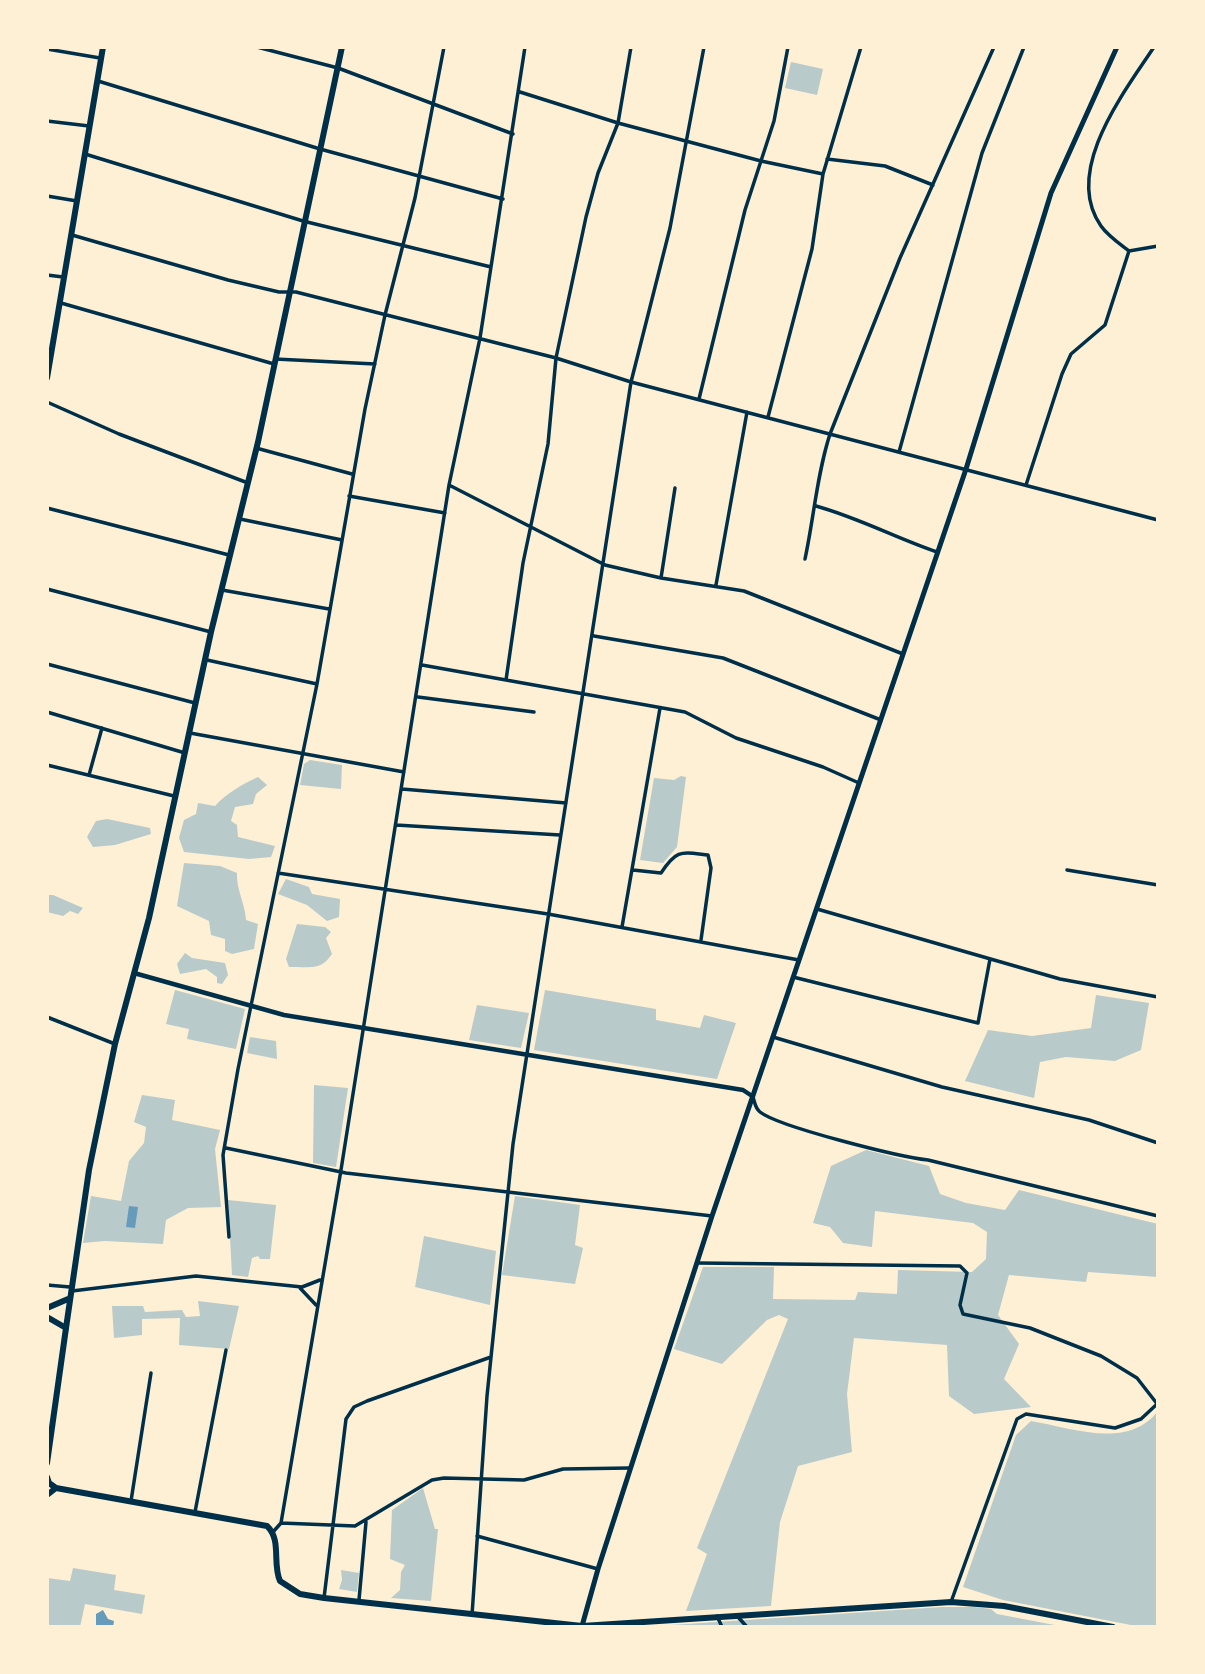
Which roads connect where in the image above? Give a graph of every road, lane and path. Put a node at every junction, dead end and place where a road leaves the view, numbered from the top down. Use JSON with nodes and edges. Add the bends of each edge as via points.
{"nodes":[{"id":1,"x":103,"y":47,"type":"edge"},
{"id":2,"x":257,"y":47,"type":"edge"},
{"id":3,"x":342,"y":47,"type":"edge"},
{"id":4,"x":444,"y":47,"type":"edge"},
{"id":5,"x":525,"y":47,"type":"edge"},
{"id":6,"x":631,"y":47,"type":"edge"},
{"id":7,"x":704,"y":47,"type":"edge"},
{"id":8,"x":788,"y":47,"type":"edge"},
{"id":9,"x":861,"y":47,"type":"edge"},
{"id":10,"x":994,"y":47,"type":"edge"},
{"id":11,"x":1024,"y":47,"type":"edge"},
{"id":12,"x":1154,"y":47,"type":"edge"},
{"id":13,"x":47,"y":48,"type":"edge"},
{"id":14,"x":1117,"y":48,"type":"edge"},
{"id":15,"x":100,"y":58,"type":"junction"},
{"id":16,"x":338,"y":68,"type":"junction"},
{"id":17,"x":96,"y":80,"type":"junction"},
{"id":18,"x":520,"y":92,"type":"junction"},
{"id":19,"x":433,"y":104,"type":"junction"},
{"id":20,"x":47,"y":121,"type":"edge"},
{"id":21,"x":618,"y":123,"type":"junction"},
{"id":22,"x":89,"y":126,"type":"junction"},
{"id":23,"x":513,"y":134,"type":"junction"},
{"id":24,"x":686,"y":141,"type":"junction"},
{"id":25,"x":320,"y":149,"type":"junction"},
{"id":26,"x":84,"y":154,"type":"junction"},
{"id":27,"x":827,"y":159,"type":"junction"},
{"id":28,"x":761,"y":162,"type":"junction"},
{"id":29,"x":823,"y":174,"type":"junction"},
{"id":30,"x":419,"y":175,"type":"junction"},
{"id":31,"x":934,"y":186,"type":"junction"},
{"id":32,"x":47,"y":196,"type":"edge"},
{"id":33,"x":503,"y":199,"type":"junction"},
{"id":34,"x":77,"y":201,"type":"junction"},
{"id":35,"x":303,"y":221,"type":"junction"},
{"id":36,"x":72,"y":235,"type":"junction"},
{"id":37,"x":404,"y":246,"type":"junction"},
{"id":38,"x":1158,"y":246,"type":"edge"},
{"id":39,"x":1129,"y":251,"type":"junction"},
{"id":40,"x":491,"y":267,"type":"junction"},
{"id":41,"x":47,"y":275,"type":"edge"},
{"id":42,"x":64,"y":277,"type":"junction"},
{"id":43,"x":288,"y":292,"type":"junction"},
{"id":44,"x":60,"y":303,"type":"junction"},
{"id":45,"x":385,"y":314,"type":"junction"},
{"id":46,"x":480,"y":338,"type":"junction"},
{"id":47,"x":50,"y":351,"type":"edge"},
{"id":48,"x":556,"y":358,"type":"junction"},
{"id":49,"x":275,"y":361,"type":"junction"},
{"id":50,"x":375,"y":364,"type":"junction"},
{"id":51,"x":47,"y":378,"type":"edge"},
{"id":52,"x":631,"y":382,"type":"junction"},
{"id":53,"x":699,"y":399,"type":"junction"},
{"id":54,"x":47,"y":402,"type":"edge"},
{"id":55,"x":747,"y":412,"type":"junction"},
{"id":56,"x":768,"y":417,"type":"junction"},
{"id":57,"x":830,"y":434,"type":"junction"},
{"id":58,"x":256,"y":448,"type":"junction"},
{"id":59,"x":899,"y":452,"type":"junction"},
{"id":60,"x":966,"y":469,"type":"junction"},
{"id":61,"x":352,"y":474,"type":"junction"},
{"id":62,"x":248,"y":483,"type":"junction"},
{"id":63,"x":449,"y":485,"type":"junction"},
{"id":64,"x":1026,"y":485,"type":"junction"},
{"id":65,"x":675,"y":488,"type":"dead end"},
{"id":66,"x":349,"y":496,"type":"junction"},
{"id":67,"x":817,"y":506,"type":"junction"},
{"id":68,"x":47,"y":508,"type":"edge"},
{"id":69,"x":445,"y":513,"type":"junction"},
{"id":70,"x":240,"y":519,"type":"junction"},
{"id":71,"x":1158,"y":520,"type":"edge"},
{"id":72,"x":531,"y":527,"type":"junction"},
{"id":73,"x":342,"y":540,"type":"junction"},
{"id":74,"x":937,"y":552,"type":"junction"},
{"id":75,"x":231,"y":556,"type":"junction"},
{"id":76,"x":805,"y":559,"type":"dead end"},
{"id":77,"x":605,"y":565,"type":"junction"},
{"id":78,"x":661,"y":578,"type":"junction"},
{"id":79,"x":716,"y":584,"type":"junction"},
{"id":80,"x":47,"y":589,"type":"edge"},
{"id":81,"x":222,"y":590,"type":"junction"},
{"id":82,"x":329,"y":609,"type":"junction"},
{"id":83,"x":211,"y":632,"type":"junction"},
{"id":84,"x":594,"y":636,"type":"junction"},
{"id":85,"x":902,"y":654,"type":"junction"},
{"id":86,"x":206,"y":660,"type":"junction"},
{"id":87,"x":47,"y":664,"type":"edge"},
{"id":88,"x":422,"y":666,"type":"junction"},
{"id":89,"x":506,"y":680,"type":"junction"},
{"id":90,"x":317,"y":684,"type":"junction"},
{"id":91,"x":583,"y":695,"type":"junction"},
{"id":92,"x":417,"y":697,"type":"junction"},
{"id":93,"x":197,"y":704,"type":"junction"},
{"id":94,"x":660,"y":708,"type":"junction"},
{"id":95,"x":47,"y":712,"type":"edge"},
{"id":96,"x":534,"y":712,"type":"dead end"},
{"id":97,"x":881,"y":720,"type":"junction"},
{"id":98,"x":102,"y":728,"type":"junction"},
{"id":99,"x":190,"y":733,"type":"junction"},
{"id":100,"x":186,"y":753,"type":"junction"},
{"id":101,"x":302,"y":756,"type":"junction"},
{"id":102,"x":47,"y":765,"type":"edge"},
{"id":103,"x":404,"y":772,"type":"junction"},
{"id":104,"x":89,"y":775,"type":"junction"},
{"id":105,"x":859,"y":783,"type":"junction"},
{"id":106,"x":402,"y":789,"type":"junction"},
{"id":107,"x":177,"y":796,"type":"junction"},
{"id":108,"x":566,"y":803,"type":"junction"},
{"id":109,"x":396,"y":825,"type":"junction"},
{"id":110,"x":561,"y":835,"type":"junction"},
{"id":111,"x":634,"y":870,"type":"junction"},
{"id":112,"x":1067,"y":870,"type":"dead end"},
{"id":113,"x":278,"y":873,"type":"junction"},
{"id":114,"x":1158,"y":885,"type":"edge"},
{"id":115,"x":384,"y":891,"type":"junction"},
{"id":116,"x":817,"y":909,"type":"junction"},
{"id":117,"x":548,"y":914,"type":"junction"},
{"id":118,"x":622,"y":927,"type":"junction"},
{"id":119,"x":701,"y":940,"type":"junction"},
{"id":120,"x":990,"y":958,"type":"junction"},
{"id":121,"x":799,"y":960,"type":"junction"},
{"id":122,"x":134,"y":973,"type":"junction"},
{"id":123,"x":793,"y":977,"type":"junction"},
{"id":124,"x":1158,"y":997,"type":"edge"},
{"id":125,"x":252,"y":1009,"type":"junction"},
{"id":126,"x":47,"y":1017,"type":"edge"},
{"id":127,"x":362,"y":1028,"type":"junction"},
{"id":128,"x":773,"y":1037,"type":"junction"},
{"id":129,"x":115,"y":1044,"type":"junction"},
{"id":130,"x":527,"y":1054,"type":"junction"},
{"id":131,"x":753,"y":1097,"type":"junction"},
{"id":132,"x":1158,"y":1143,"type":"edge"},
{"id":133,"x":226,"y":1147,"type":"junction"},
{"id":134,"x":341,"y":1170,"type":"junction"},
{"id":135,"x":507,"y":1191,"type":"junction"},
{"id":136,"x":712,"y":1216,"type":"junction"},
{"id":137,"x":1158,"y":1216,"type":"edge"},
{"id":138,"x":229,"y":1237,"type":"dead end"},
{"id":139,"x":698,"y":1263,"type":"junction"},
{"id":140,"x":322,"y":1279,"type":"junction"},
{"id":141,"x":47,"y":1284,"type":"edge"},
{"id":142,"x":298,"y":1287,"type":"junction"},
{"id":143,"x":69,"y":1292,"type":"junction"},
{"id":144,"x":317,"y":1307,"type":"junction"},
{"id":145,"x":47,"y":1308,"type":"edge"},
{"id":146,"x":47,"y":1317,"type":"edge"},
{"id":147,"x":65,"y":1328,"type":"junction"},
{"id":148,"x":226,"y":1350,"type":"dead end"},
{"id":149,"x":491,"y":1357,"type":"junction"},
{"id":150,"x":151,"y":1373,"type":"dead end"},
{"id":151,"x":1157,"y":1404,"type":"edge"},
{"id":152,"x":47,"y":1463,"type":"edge"},
{"id":153,"x":630,"y":1468,"type":"junction"},
{"id":154,"x":47,"y":1477,"type":"edge"},
{"id":155,"x":479,"y":1481,"type":"junction"},
{"id":156,"x":56,"y":1488,"type":"junction"},
{"id":157,"x":47,"y":1496,"type":"edge"},
{"id":158,"x":131,"y":1501,"type":"junction"},
{"id":159,"x":195,"y":1512,"type":"junction"},
{"id":160,"x":366,"y":1522,"type":"junction"},
{"id":161,"x":281,"y":1523,"type":"junction"},
{"id":162,"x":333,"y":1526,"type":"junction"},
{"id":163,"x":273,"y":1532,"type":"junction"},
{"id":164,"x":477,"y":1536,"type":"junction"},
{"id":165,"x":598,"y":1569,"type":"junction"},
{"id":166,"x":324,"y":1598,"type":"junction"},
{"id":167,"x":359,"y":1602,"type":"junction"},
{"id":168,"x":951,"y":1602,"type":"junction"},
{"id":169,"x":472,"y":1615,"type":"junction"},
{"id":170,"x":736,"y":1615,"type":"junction"},
{"id":171,"x":718,"y":1616,"type":"junction"},
{"id":172,"x":582,"y":1626,"type":"edge"},
{"id":173,"x":722,"y":1627,"type":"edge"},
{"id":174,"x":747,"y":1627,"type":"edge"},
{"id":175,"x":1113,"y":1627,"type":"edge"}],
"edges":[{"from":1,"to":15,"type":"main road"},
{"from":2,"to":16,"type":"street"},
{"from":3,"to":16,"type":"main road"},
{"from":4,"to":19,"type":"street"},
{"from":5,"to":18,"type":"street"},
{"from":6,"to":21,"type":"street"},
{"from":7,"to":24,"type":"street"},
{"from":8,"to":28,"type":"street"},
{"from":9,"to":27,"type":"street"},
{"from":10,"to":31,"type":"street"},
{"from":11,"to":59,"type":"street","via":[[982,153]]},
{"from":12,"to":39,"type":"street","via":[[1109,116],[1090,171],[1101,227]]},
{"from":13,"to":15,"type":"street"},
{"from":14,"to":60,"type":"main road","via":[[1051,193]]},
{"from":15,"to":17,"type":"main road"},
{"from":16,"to":19,"type":"street"},
{"from":16,"to":25,"type":"main road"},
{"from":17,"to":22,"type":"main road"},
{"from":17,"to":25,"type":"street"},
{"from":18,"to":21,"type":"street"},
{"from":18,"to":23,"type":"street"},
{"from":19,"to":23,"type":"street"},
{"from":19,"to":30,"type":"street"},
{"from":20,"to":22,"type":"street"},
{"from":21,"to":24,"type":"street"},
{"from":21,"to":48,"type":"street","via":[[586,217]]},
{"from":22,"to":26,"type":"main road"},
{"from":23,"to":33,"type":"street"},
{"from":24,"to":28,"type":"street"},
{"from":24,"to":52,"type":"street","via":[[670,229]]},
{"from":25,"to":30,"type":"street"},
{"from":25,"to":35,"type":"main road"},
{"from":26,"to":34,"type":"main road"},
{"from":26,"to":35,"type":"street"},
{"from":27,"to":29,"type":"street"},
{"from":27,"to":31,"type":"street","via":[[884,166]]},
{"from":28,"to":29,"type":"street"},
{"from":28,"to":53,"type":"street","via":[[741,224]]},
{"from":29,"to":56,"type":"street","via":[[814,242]]},
{"from":30,"to":33,"type":"street"},
{"from":30,"to":37,"type":"street"},
{"from":31,"to":57,"type":"street","via":[[900,258]]},
{"from":32,"to":34,"type":"street"},
{"from":33,"to":40,"type":"street"},
{"from":34,"to":36,"type":"main road"},
{"from":35,"to":37,"type":"street"},
{"from":35,"to":43,"type":"main road"},
{"from":36,"to":42,"type":"main road"},
{"from":36,"to":43,"type":"street","via":[[228,280]]},
{"from":37,"to":40,"type":"street"},
{"from":37,"to":45,"type":"street"},
{"from":38,"to":39,"type":"street"},
{"from":39,"to":64,"type":"street","via":[[1105,325],[1071,354],[1062,374]]},
{"from":40,"to":46,"type":"street"},
{"from":41,"to":42,"type":"street"},
{"from":42,"to":44,"type":"main road"},
{"from":43,"to":45,"type":"street"},
{"from":43,"to":49,"type":"main road"},
{"from":44,"to":47,"type":"main road"},
{"from":44,"to":49,"type":"street"},
{"from":45,"to":46,"type":"street"},
{"from":45,"to":50,"type":"street"},
{"from":46,"to":48,"type":"street"},
{"from":46,"to":63,"type":"street"},
{"from":47,"to":51,"type":"main road"},
{"from":48,"to":52,"type":"street"},
{"from":48,"to":72,"type":"street","via":[[548,444]]},
{"from":49,"to":50,"type":"street"},
{"from":49,"to":58,"type":"main road"},
{"from":50,"to":61,"type":"street"},
{"from":52,"to":53,"type":"street"},
{"from":52,"to":77,"type":"street"},
{"from":53,"to":55,"type":"street"},
{"from":54,"to":62,"type":"street"},
{"from":55,"to":56,"type":"street"},
{"from":55,"to":79,"type":"street"},
{"from":56,"to":57,"type":"street"},
{"from":57,"to":59,"type":"street"},
{"from":57,"to":67,"type":"street","via":[[821,459]]},
{"from":58,"to":61,"type":"street"},
{"from":58,"to":62,"type":"main road"},
{"from":59,"to":60,"type":"street"},
{"from":60,"to":64,"type":"street"},
{"from":60,"to":74,"type":"main road"},
{"from":61,"to":66,"type":"street"},
{"from":62,"to":70,"type":"main road"},
{"from":63,"to":69,"type":"street"},
{"from":63,"to":72,"type":"street"},
{"from":64,"to":71,"type":"street"},
{"from":65,"to":78,"type":"street"},
{"from":66,"to":69,"type":"street"},
{"from":66,"to":73,"type":"street"},
{"from":67,"to":74,"type":"street","via":[[857,517]]},
{"from":67,"to":76,"type":"street"},
{"from":68,"to":75,"type":"street"},
{"from":69,"to":88,"type":"street"},
{"from":70,"to":73,"type":"street"},
{"from":70,"to":75,"type":"main road"},
{"from":72,"to":77,"type":"street"},
{"from":72,"to":89,"type":"street"},
{"from":73,"to":82,"type":"street"},
{"from":74,"to":85,"type":"main road"},
{"from":75,"to":81,"type":"main road"},
{"from":77,"to":78,"type":"street"},
{"from":77,"to":84,"type":"street"},
{"from":78,"to":79,"type":"street"},
{"from":79,"to":85,"type":"street"},
{"from":80,"to":83,"type":"street"},
{"from":81,"to":82,"type":"street"},
{"from":81,"to":83,"type":"main road"},
{"from":82,"to":90,"type":"street"},
{"from":83,"to":86,"type":"main road"},
{"from":84,"to":91,"type":"street"},
{"from":84,"to":97,"type":"street","via":[[723,658]]},
{"from":85,"to":97,"type":"main road"},
{"from":86,"to":90,"type":"street"},
{"from":86,"to":93,"type":"main road"},
{"from":87,"to":93,"type":"street"},
{"from":88,"to":89,"type":"street"},
{"from":88,"to":92,"type":"street"},
{"from":89,"to":91,"type":"street"},
{"from":90,"to":101,"type":"street"},
{"from":91,"to":94,"type":"street"},
{"from":91,"to":108,"type":"street"},
{"from":92,"to":96,"type":"street"},
{"from":92,"to":103,"type":"street"},
{"from":93,"to":99,"type":"main road"},
{"from":94,"to":105,"type":"street","via":[[699,718],[736,738]]},
{"from":94,"to":111,"type":"street"},
{"from":95,"to":98,"type":"street"},
{"from":97,"to":105,"type":"main road"},
{"from":98,"to":100,"type":"street"},
{"from":98,"to":104,"type":"street"},
{"from":99,"to":100,"type":"main road"},
{"from":99,"to":101,"type":"street"},
{"from":100,"to":107,"type":"main road"},
{"from":101,"to":103,"type":"street"},
{"from":101,"to":113,"type":"street"},
{"from":102,"to":104,"type":"street"},
{"from":103,"to":106,"type":"street"},
{"from":104,"to":107,"type":"street"},
{"from":105,"to":116,"type":"main road"},
{"from":106,"to":108,"type":"street"},
{"from":106,"to":109,"type":"street"},
{"from":107,"to":122,"type":"main road"},
{"from":108,"to":110,"type":"street"},
{"from":109,"to":110,"type":"street"},
{"from":109,"to":115,"type":"street"},
{"from":110,"to":117,"type":"street"},
{"from":111,"to":118,"type":"street"},
{"from":111,"to":119,"type":"street","via":[[661,873],[672,856],[682,852],[708,855],[712,868]]},
{"from":112,"to":114,"type":"street"},
{"from":113,"to":115,"type":"street"},
{"from":113,"to":125,"type":"street"},
{"from":115,"to":117,"type":"street"},
{"from":115,"to":127,"type":"street"},
{"from":116,"to":120,"type":"street"},
{"from":116,"to":121,"type":"main road"},
{"from":117,"to":118,"type":"street"},
{"from":117,"to":130,"type":"street"},
{"from":118,"to":119,"type":"street"},
{"from":119,"to":121,"type":"street"},
{"from":120,"to":123,"type":"street","via":[[978,1023]]},
{"from":120,"to":124,"type":"street","via":[[1060,979]]},
{"from":121,"to":123,"type":"main road"},
{"from":122,"to":125,"type":"street"},
{"from":122,"to":129,"type":"main road"},
{"from":123,"to":128,"type":"main road"},
{"from":125,"to":127,"type":"street"},
{"from":125,"to":133,"type":"street"},
{"from":126,"to":129,"type":"street"},
{"from":127,"to":130,"type":"street"},
{"from":127,"to":134,"type":"street"},
{"from":128,"to":131,"type":"main road"},
{"from":128,"to":132,"type":"street","via":[[942,1087],[1089,1120]]},
{"from":129,"to":143,"type":"main road"},
{"from":130,"to":131,"type":"street","via":[[743,1090]]},
{"from":130,"to":135,"type":"street"},
{"from":131,"to":136,"type":"main road"},
{"from":131,"to":137,"type":"street","via":[[756,1108],[767,1116],[830,1136]]},
{"from":133,"to":134,"type":"street"},
{"from":133,"to":138,"type":"street"},
{"from":134,"to":135,"type":"street"},
{"from":134,"to":140,"type":"street"},
{"from":135,"to":136,"type":"street"},
{"from":135,"to":149,"type":"street"},
{"from":136,"to":139,"type":"main road"},
{"from":139,"to":151,"type":"street","via":[[960,1266],[967,1273],[960,1305],[963,1314],[1039,1330],[1101,1356],[1137,1378]]},
{"from":139,"to":153,"type":"main road"},
{"from":140,"to":142,"type":"street","via":[[313,1286]]},
{"from":140,"to":144,"type":"street"},
{"from":141,"to":143,"type":"street"},
{"from":142,"to":143,"type":"street","via":[[197,1276]]},
{"from":142,"to":144,"type":"street"},
{"from":143,"to":145,"type":"main road"},
{"from":143,"to":147,"type":"main road"},
{"from":144,"to":161,"type":"street"},
{"from":146,"to":147,"type":"main road"},
{"from":147,"to":152,"type":"main road"},
{"from":148,"to":159,"type":"street"},
{"from":149,"to":155,"type":"street"},
{"from":149,"to":162,"type":"street","via":[[350,1411]]},
{"from":150,"to":158,"type":"street"},
{"from":151,"to":168,"type":"street","via":[[1141,1419],[1115,1428],[1026,1415],[1017,1419]]},
{"from":153,"to":155,"type":"street","via":[[563,1469],[523,1480]]},
{"from":153,"to":165,"type":"main road"},
{"from":154,"to":156,"type":"main road"},
{"from":155,"to":160,"type":"street","via":[[432,1480]]},
{"from":155,"to":164,"type":"street"},
{"from":156,"to":157,"type":"main road"},
{"from":156,"to":158,"type":"main road"},
{"from":158,"to":159,"type":"main road"},
{"from":159,"to":163,"type":"main road","via":[[259,1523]]},
{"from":160,"to":162,"type":"street"},
{"from":160,"to":167,"type":"street"},
{"from":161,"to":162,"type":"street"},
{"from":161,"to":163,"type":"street"},
{"from":162,"to":166,"type":"street"},
{"from":163,"to":166,"type":"main road","via":[[280,1581],[300,1594]]},
{"from":164,"to":165,"type":"street"},
{"from":164,"to":169,"type":"street"},
{"from":165,"to":172,"type":"main road"},
{"from":166,"to":167,"type":"main road"},
{"from":167,"to":169,"type":"main road"},
{"from":168,"to":170,"type":"main road"},
{"from":168,"to":175,"type":"main road","via":[[1004,1606]]},
{"from":169,"to":172,"type":"main road"},
{"from":170,"to":171,"type":"main road"},
{"from":170,"to":174,"type":"street"},
{"from":171,"to":172,"type":"main road"},
{"from":171,"to":173,"type":"street"}]}
